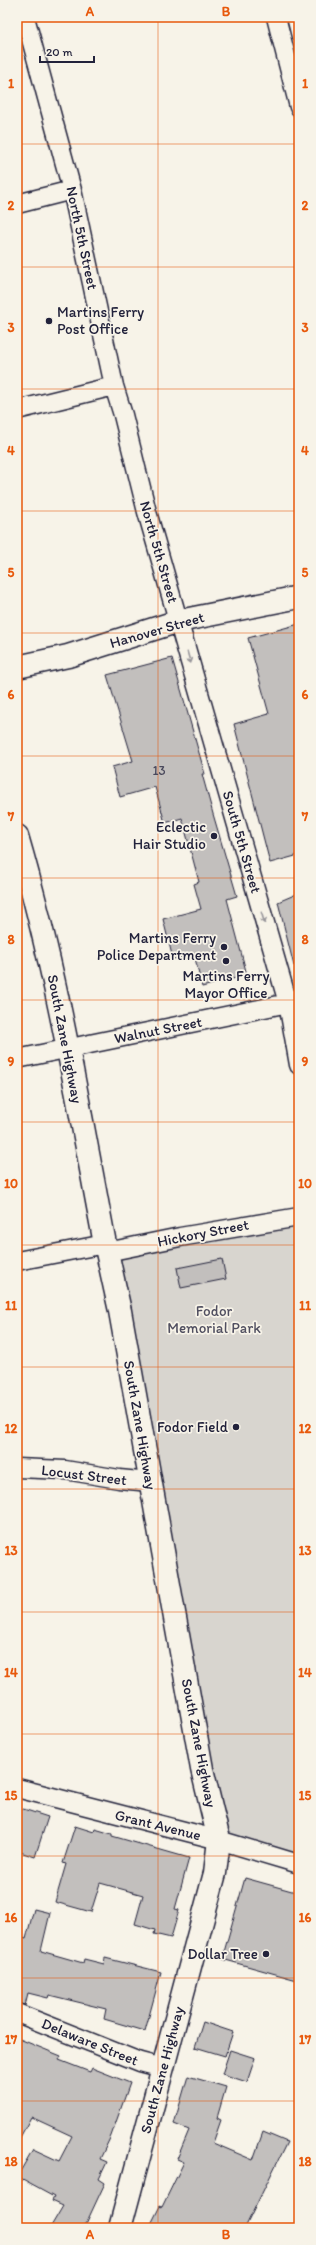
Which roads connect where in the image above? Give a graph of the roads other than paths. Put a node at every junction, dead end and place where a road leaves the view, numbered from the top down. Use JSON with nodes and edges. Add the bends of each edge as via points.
{"nodes":[{"id":1,"x":25,"y":17,"type":"edge"},
{"id":2,"x":276,"y":17,"type":"edge"},
{"id":3,"x":299,"y":107,"type":"edge"},
{"id":4,"x":72,"y":190,"type":"junction"},
{"id":5,"x":17,"y":204,"type":"edge"},
{"id":6,"x":114,"y":386,"type":"junction"},
{"id":7,"x":17,"y":410,"type":"edge"},
{"id":8,"x":299,"y":597,"type":"edge"},
{"id":9,"x":179,"y":621,"type":"junction"},
{"id":10,"x":17,"y":667,"type":"edge"},
{"id":11,"x":17,"y":836,"type":"edge"},
{"id":12,"x":293,"y":1002,"type":"edge"},
{"id":13,"x":67,"y":1048,"type":"junction"},
{"id":14,"x":17,"y":1059,"type":"edge"},
{"id":15,"x":299,"y":1065,"type":"edge"},
{"id":16,"x":299,"y":1217,"type":"edge"},
{"id":17,"x":106,"y":1248,"type":"junction"},
{"id":18,"x":17,"y":1261,"type":"edge"},
{"id":19,"x":17,"y":1468,"type":"edge"},
{"id":20,"x":150,"y":1482,"type":"junction"},
{"id":21,"x":17,"y":1788,"type":"edge"},
{"id":22,"x":219,"y":1840,"type":"junction"},
{"id":23,"x":299,"y":1864,"type":"edge"},
{"id":24,"x":17,"y":2013,"type":"edge"},
{"id":25,"x":163,"y":2068,"type":"junction"},
{"id":26,"x":120,"y":2228,"type":"edge"}],
"edges":[{"from":1,"to":4,"type":"street","name":"North 5th Street"},
{"from":2,"to":3,"type":"street"},
{"from":4,"to":5,"type":"street"},
{"from":4,"to":6,"type":"street","name":"North 5th Street"},
{"from":6,"to":7,"type":"street"},
{"from":6,"to":9,"type":"street","name":"North 5th Street"},
{"from":8,"to":9,"type":"street","name":"Hanover Street"},
{"from":9,"to":10,"type":"street","name":"Hanover Street","via":[[68,656]]},
{"from":9,"to":12,"type":"street","name":"South 5th Street","one_way":true},
{"from":11,"to":13,"type":"street","name":"South Zane Highway","via":[[35,900]]},
{"from":12,"to":13,"type":"street","name":"Walnut Street"},
{"from":12,"to":15,"type":"street","name":"South 5th Street"},
{"from":13,"to":14,"type":"street","name":"Walnut Street"},
{"from":13,"to":17,"type":"street","name":"South Zane Highway"},
{"from":16,"to":17,"type":"street","name":"Hickory Street"},
{"from":17,"to":18,"type":"street","name":"Hickory Street"},
{"from":17,"to":20,"type":"street","name":"South Zane Highway","via":[[120,1311]]},
{"from":19,"to":20,"type":"street","name":"Locust Street","via":[[65,1470]]},
{"from":20,"to":22,"type":"street","name":"South Zane Highway","via":[[202,1769]]},
{"from":21,"to":22,"type":"street","name":"Grant Avenue"},
{"from":22,"to":23,"type":"street","name":"Grant Avenue"},
{"from":22,"to":25,"type":"street","name":"South Zane Highway","via":[[215,1873]]},
{"from":24,"to":25,"type":"street","name":"Delaware Street","via":[[140,2062]]},
{"from":25,"to":26,"type":"street","name":"South Zane Highway"}]}
